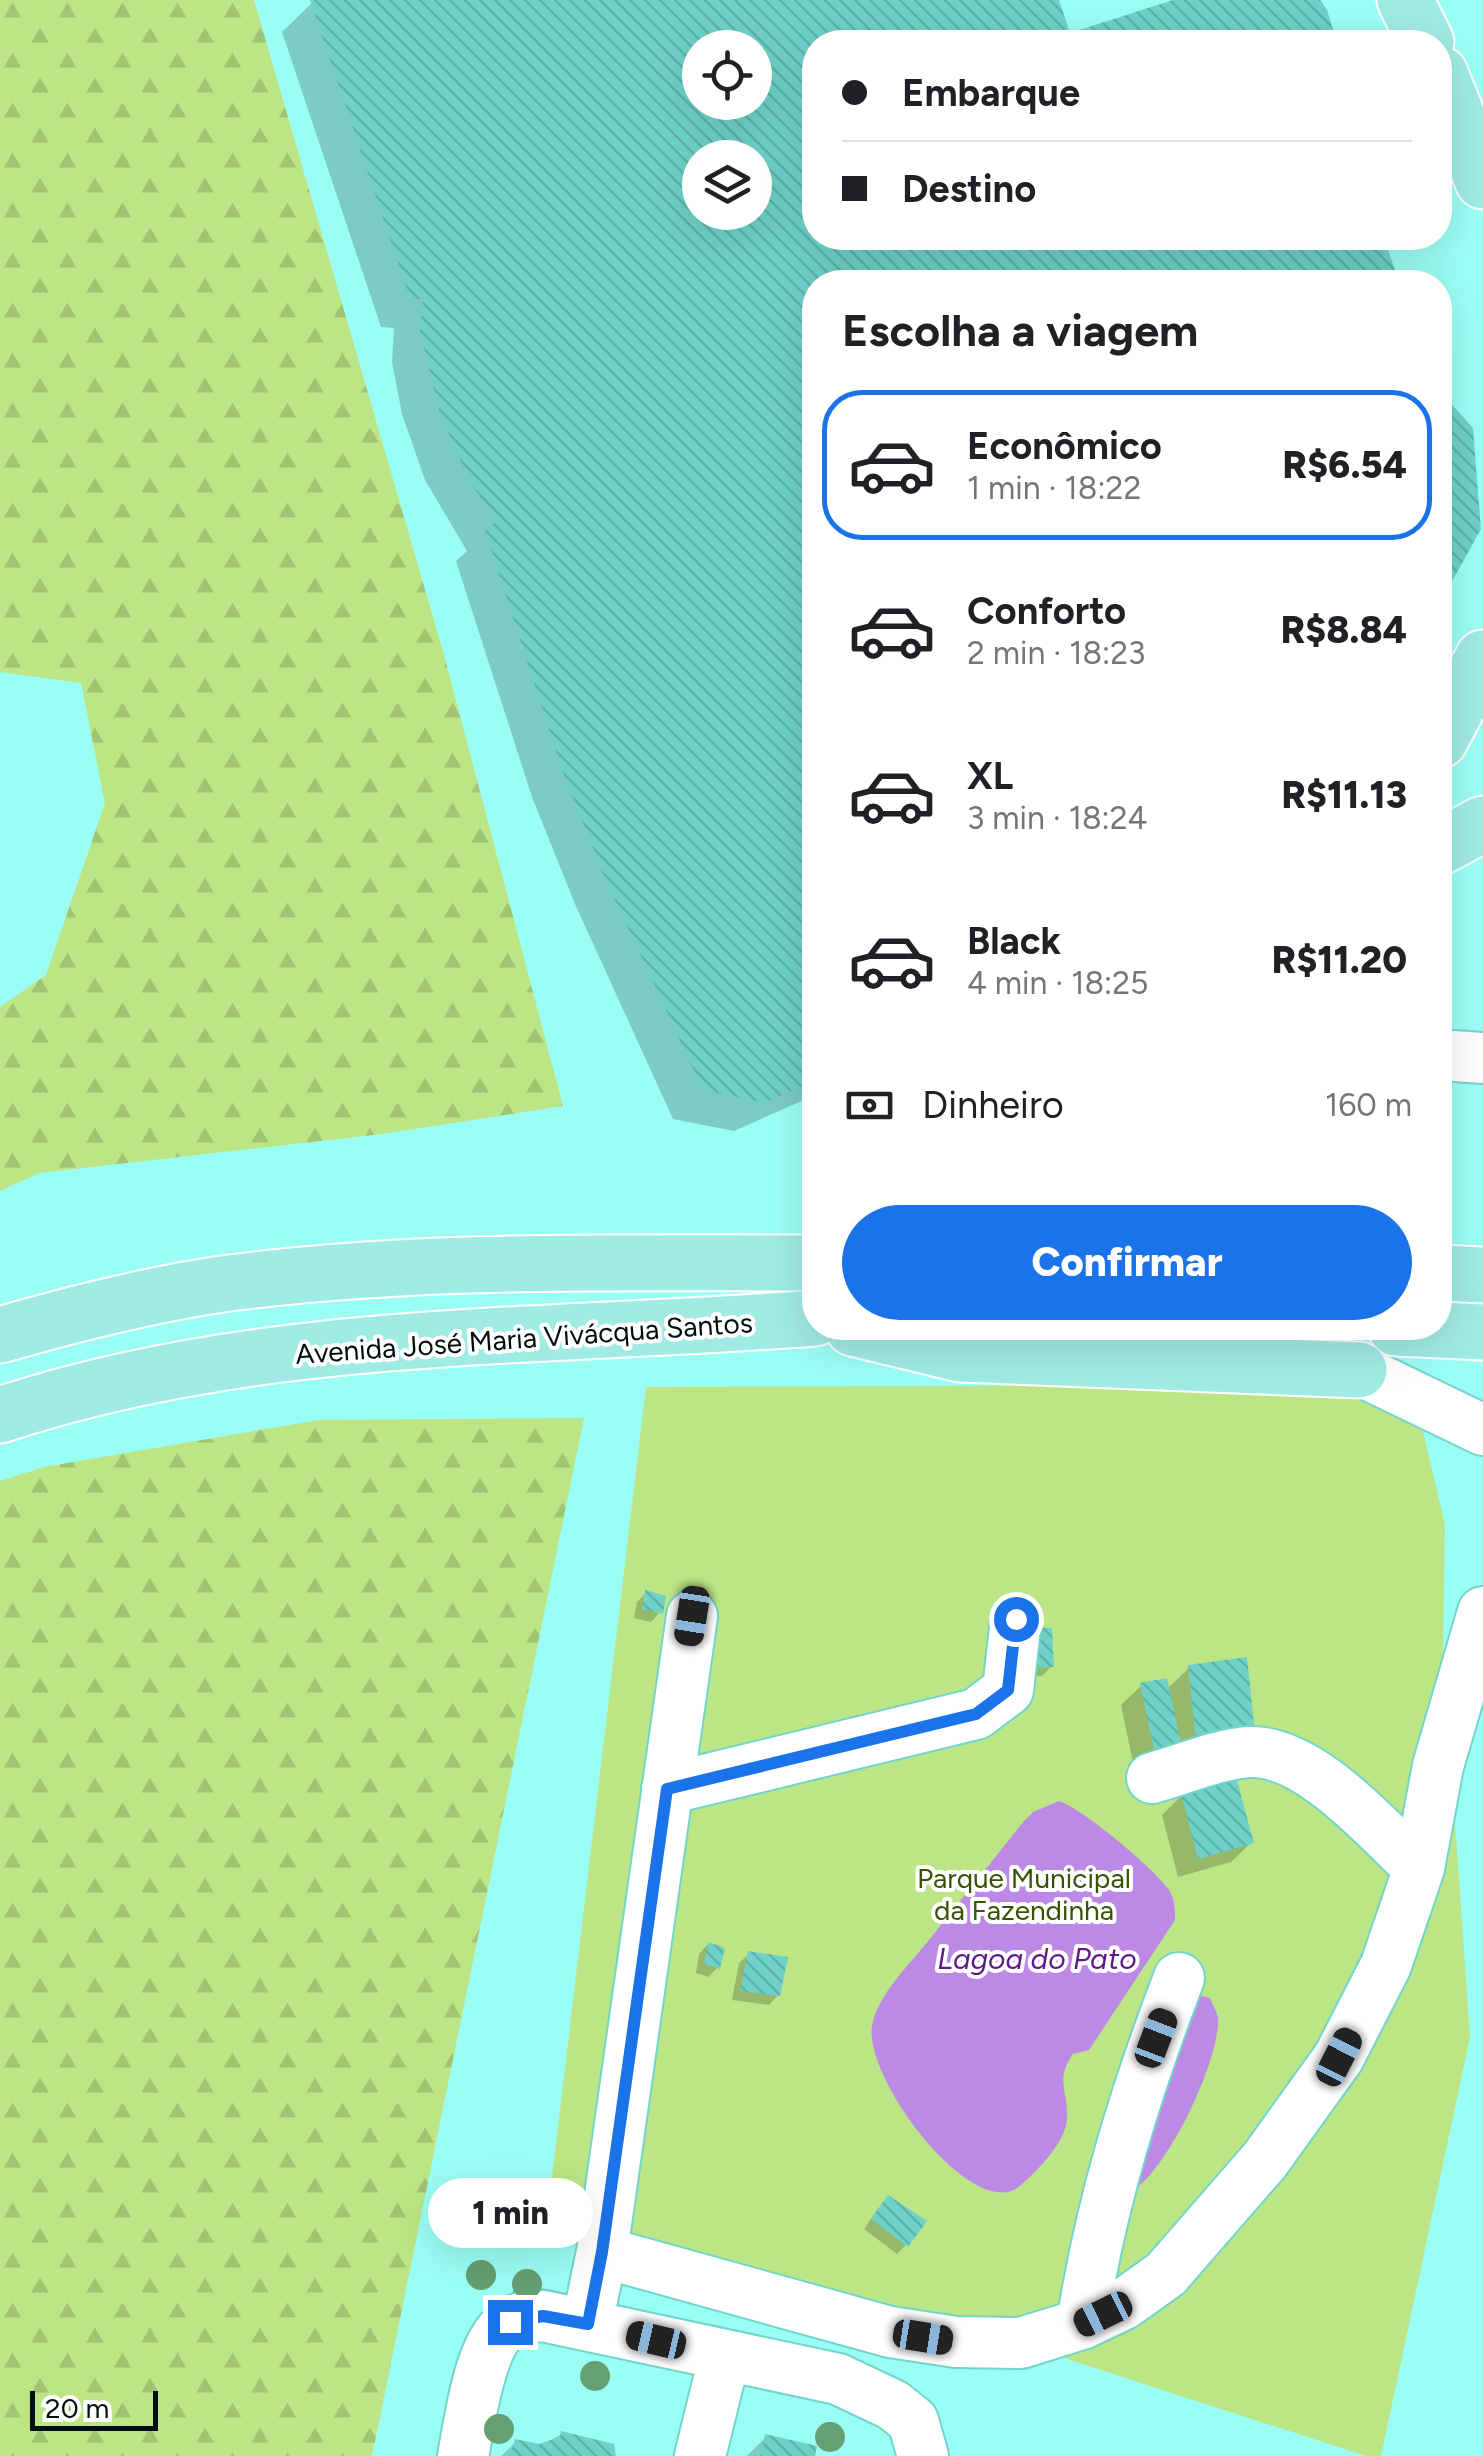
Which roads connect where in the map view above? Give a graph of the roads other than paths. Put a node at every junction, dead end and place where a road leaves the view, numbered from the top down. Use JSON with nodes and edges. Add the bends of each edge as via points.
{"nodes":[{"id":1,"x":1405,"y":0,"type":"edge"},
{"id":2,"x":1420,"y":30,"type":"edge"},
{"id":3,"x":1452,"y":104,"type":"edge"},
{"id":4,"x":1483,"y":181,"type":"edge"},
{"id":5,"x":1483,"y":658,"type":"edge"},
{"id":6,"x":1452,"y":717,"type":"edge"},
{"id":7,"x":1483,"y":824,"type":"edge"},
{"id":8,"x":1452,"y":841,"type":"edge"},
{"id":9,"x":1452,"y":1056,"type":"edge"},
{"id":10,"x":1483,"y":1058,"type":"edge"},
{"id":11,"x":802,"y":1263,"type":"edge"},
{"id":12,"x":1452,"y":1273,"type":"edge"},
{"id":13,"x":1483,"y":1274,"type":"edge"},
{"id":14,"x":802,"y":1319,"type":"edge"},
{"id":15,"x":1452,"y":1331,"type":"edge"},
{"id":16,"x":1483,"y":1332,"type":"edge"},
{"id":17,"x":0,"y":1335,"type":"edge"},
{"id":18,"x":902,"y":1340,"type":"edge"},
{"id":19,"x":1297,"y":1340,"type":"edge"},
{"id":20,"x":1359,"y":1370,"type":"junction"},
{"id":21,"x":0,"y":1414,"type":"edge"},
{"id":22,"x":1483,"y":1430,"type":"edge"},
{"id":23,"x":1483,"y":1612,"type":"edge"},
{"id":24,"x":692,"y":1616,"type":"dead end"},
{"id":25,"x":1016,"y":1619,"type":"dead end"},
{"id":26,"x":1152,"y":1778,"type":"dead end"},
{"id":27,"x":667,"y":1789,"type":"junction"},
{"id":28,"x":1420,"y":1868,"type":"junction"},
{"id":29,"x":1179,"y":1978,"type":"dead end"},
{"id":30,"x":602,"y":2252,"type":"junction"},
{"id":31,"x":588,"y":2324,"type":"junction"},
{"id":32,"x":1082,"y":2324,"type":"junction"},
{"id":33,"x":725,"y":2355,"type":"junction"},
{"id":34,"x":918,"y":2438,"type":"edge"},
{"id":35,"x":462,"y":2456,"type":"edge"},
{"id":36,"x":700,"y":2456,"type":"edge"}],
"edges":[{"from":1,"to":2,"type":"main road"},
{"from":3,"to":4,"type":"main road"},
{"from":5,"to":6,"type":"main road"},
{"from":7,"to":8,"type":"main road"},
{"from":9,"to":10,"type":"street"},
{"from":11,"to":17,"type":"main road","via":[[601,1261],[223,1284],[99,1307]]},
{"from":12,"to":13,"type":"main road"},
{"from":14,"to":21,"type":"main road","name":"Avenida José Maria Vivácqua Santos","via":[[345,1345],[162,1373]]},
{"from":15,"to":16,"type":"main road"},
{"from":18,"to":20,"type":"main road","via":[[960,1354]]},
{"from":19,"to":20,"type":"street"},
{"from":20,"to":22,"type":"street"},
{"from":23,"to":28,"type":"street","via":[[1442,1750]]},
{"from":24,"to":27,"type":"street"},
{"from":25,"to":27,"type":"street","via":[[1008,1690],[976,1714]]},
{"from":26,"to":28,"type":"street","via":[[1246,1752],[1280,1757],[1327,1784]]},
{"from":27,"to":30,"type":"street"},
{"from":28,"to":32,"type":"street","via":[[1386,1965],[1339,2057],[1265,2160],[1166,2274]]},
{"from":29,"to":32,"type":"street","via":[[1116,2156]]},
{"from":30,"to":31,"type":"street"},
{"from":30,"to":32,"type":"street","via":[[906,2335],[1020,2343]]},
{"from":31,"to":33,"type":"street"},
{"from":31,"to":35,"type":"street","via":[[543,2316],[510,2322],[488,2353]]},
{"from":33,"to":34,"type":"street","via":[[838,2378]]},
{"from":33,"to":36,"type":"street"}]}
